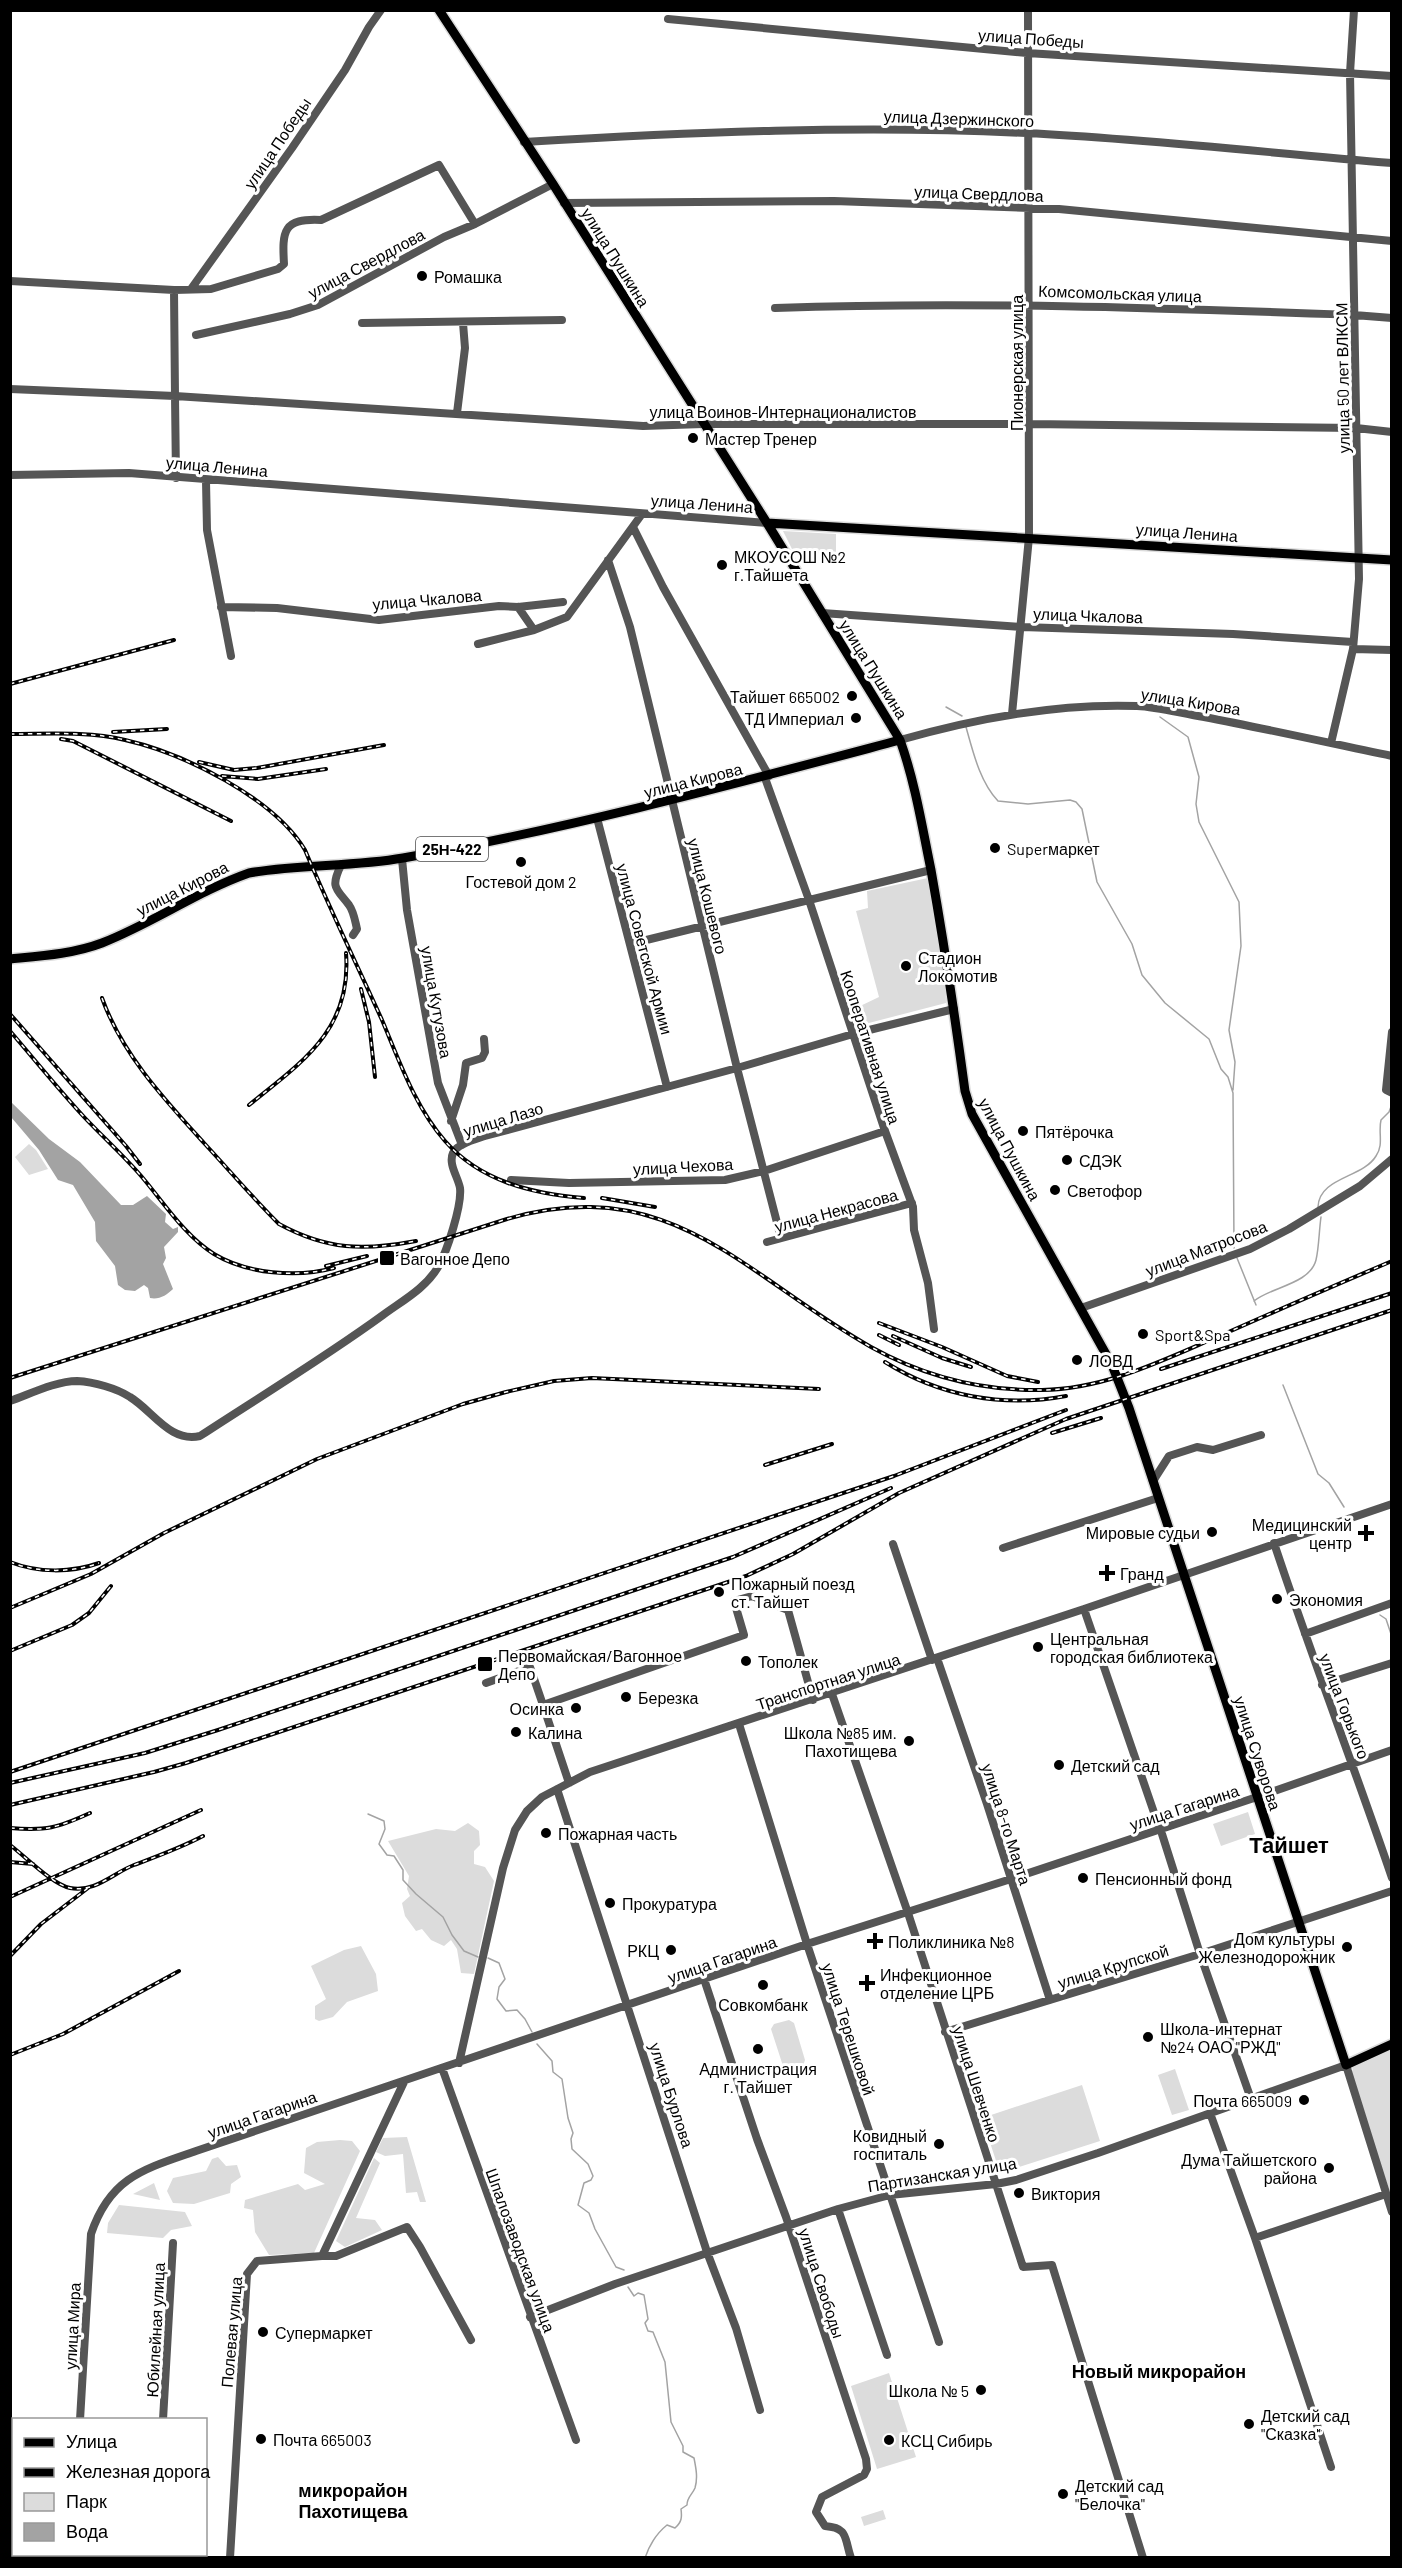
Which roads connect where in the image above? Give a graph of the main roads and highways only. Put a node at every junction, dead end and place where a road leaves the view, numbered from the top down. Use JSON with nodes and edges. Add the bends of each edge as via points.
{"nodes":[{"id":1,"x":439,"y":10,"type":"edge"},
{"id":2,"x":767,"y":523,"type":"junction"},
{"id":3,"x":1392,"y":560,"type":"edge"},
{"id":4,"x":900,"y":741,"type":"junction"},
{"id":5,"x":10,"y":960,"type":"edge"},
{"id":6,"x":1129,"y":1408,"type":"joint"},
{"id":7,"x":1392,"y":2044,"type":"edge"},
{"id":8,"x":1346,"y":2065,"type":"joint"}],
"edges":[{"from":1,"to":2,"type":"main road","name":"улица Пушкина"},
{"from":2,"to":3,"type":"main road","name":"улица Ленина"},
{"from":2,"to":4,"type":"main road","name":"улица Пушкина"},
{"from":4,"to":5,"type":"main road","name":"улица Кирова","number":"25Н-422","via":[[597,819],[402,859],[249,873],[101,943]]},
{"from":4,"to":6,"type":"main road","name":"улица Пушкина","via":[[931,870],[965,1091],[972,1114],[1113,1365]]},
{"from":6,"to":8,"type":"main road","name":"улица Суворова"},
{"from":7,"to":8,"type":"main road","name":"Партизанская улица"}]}
